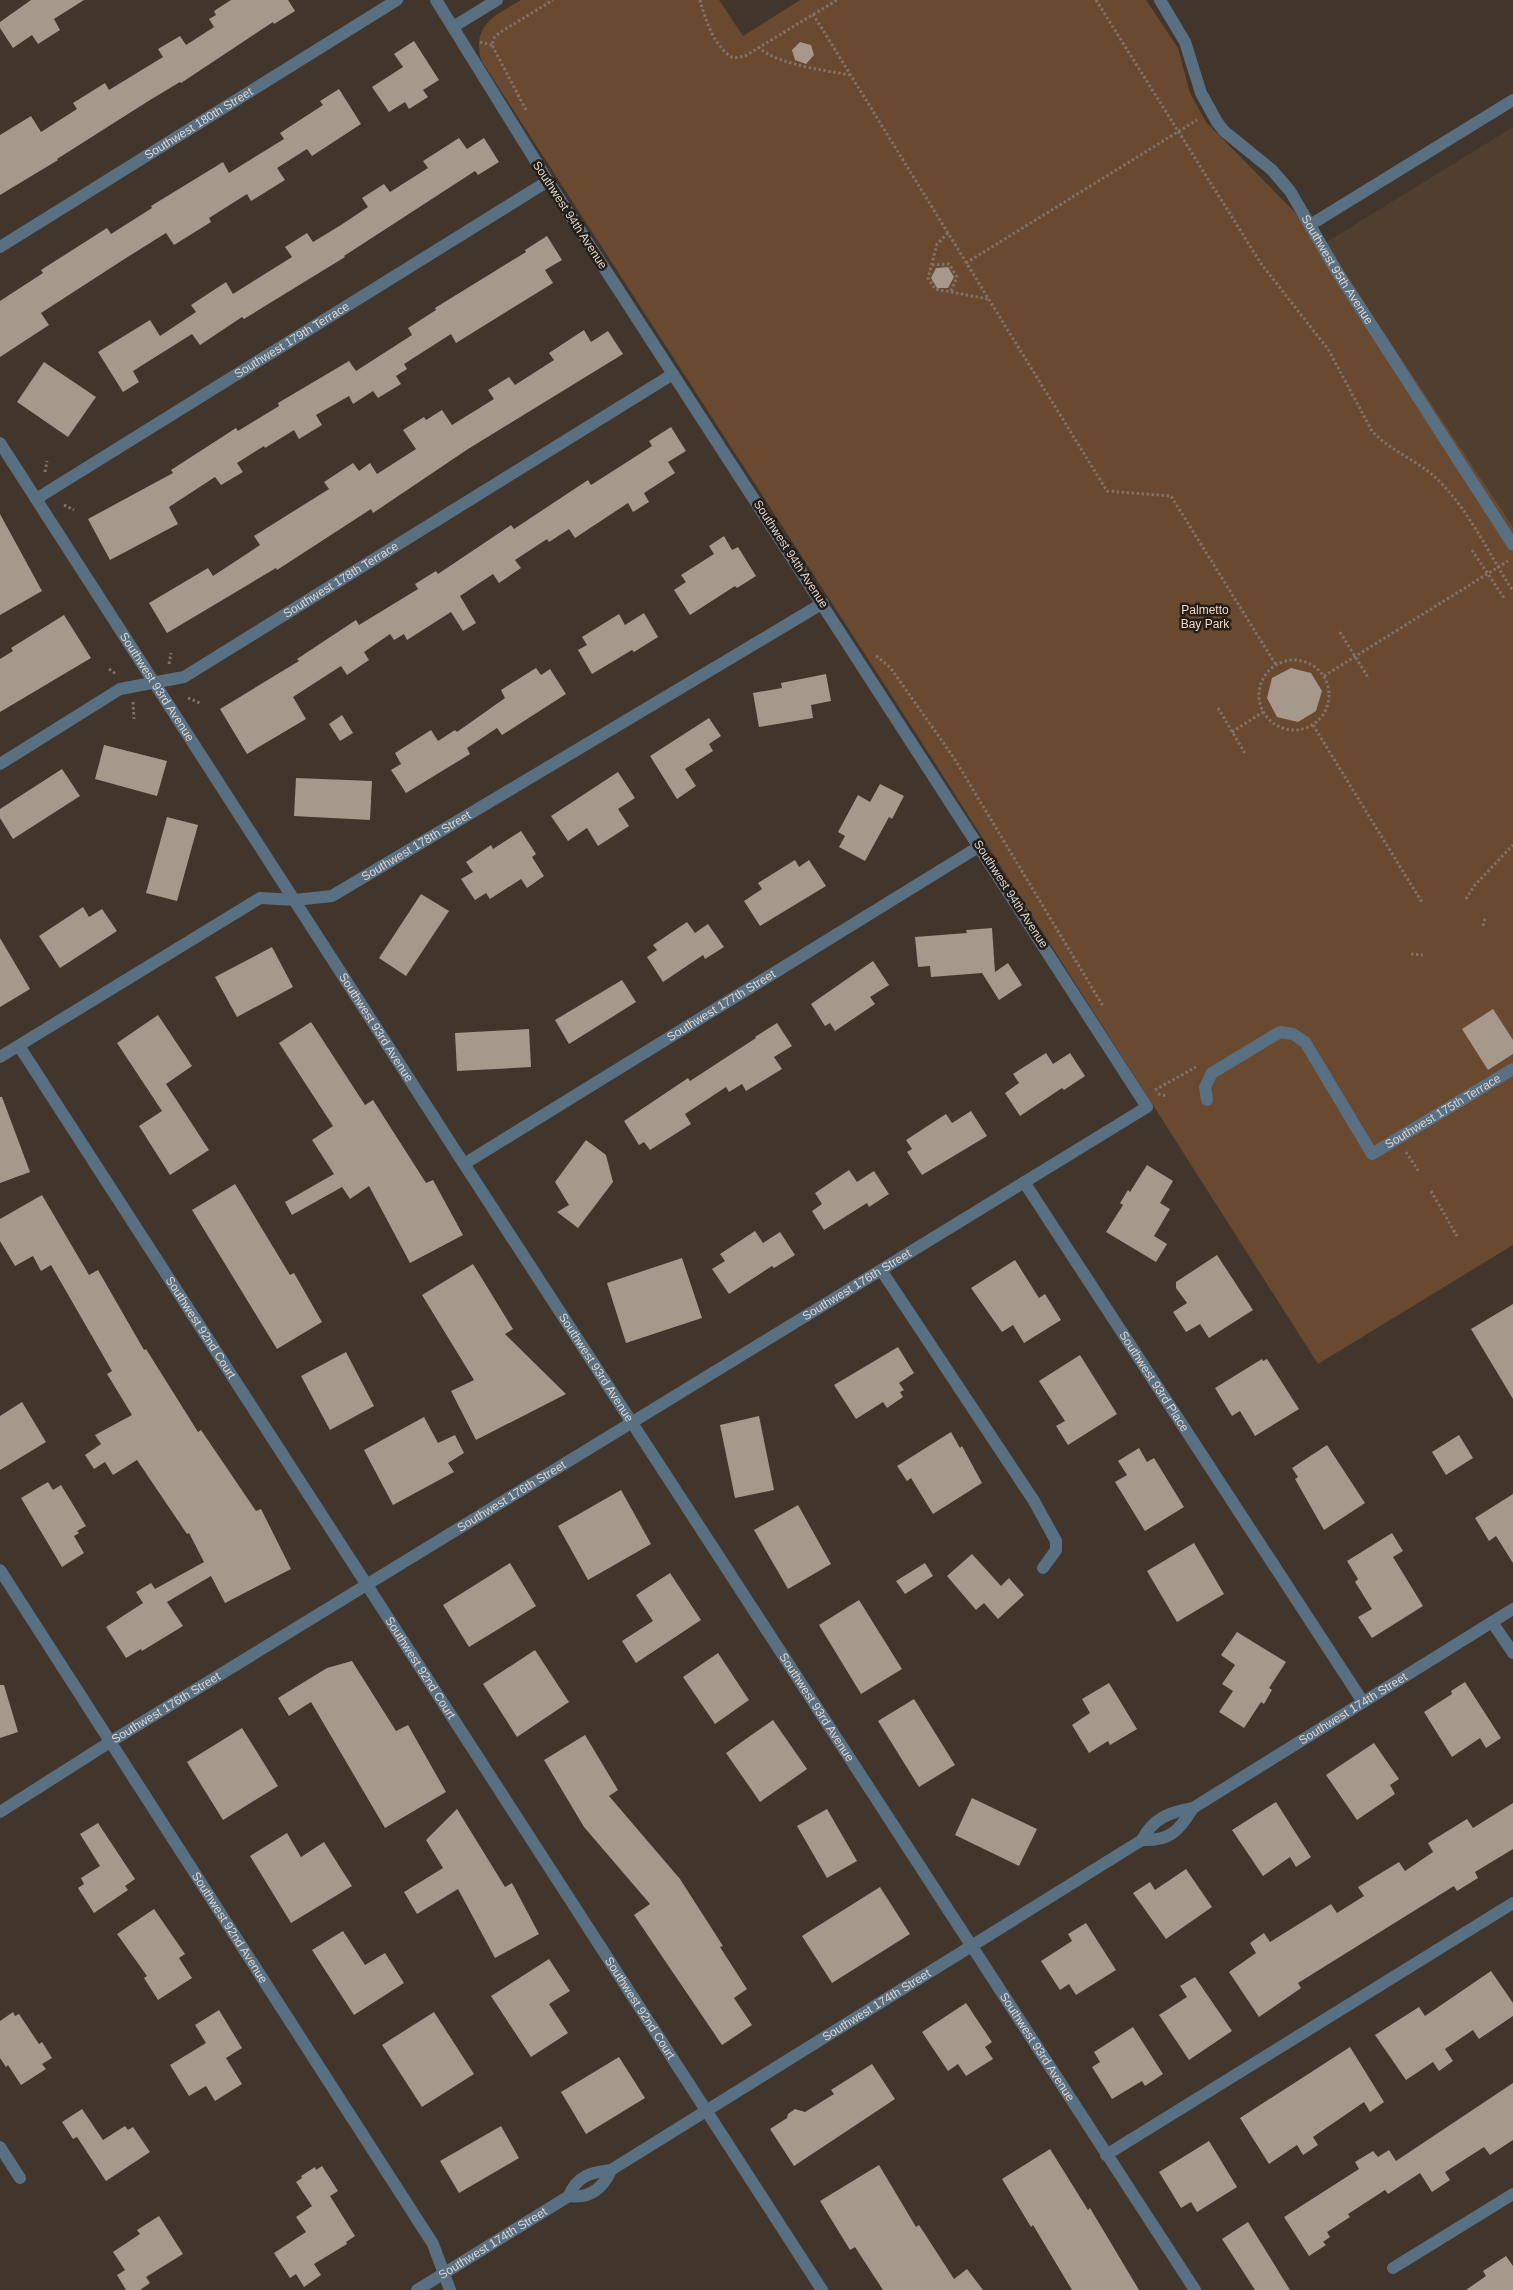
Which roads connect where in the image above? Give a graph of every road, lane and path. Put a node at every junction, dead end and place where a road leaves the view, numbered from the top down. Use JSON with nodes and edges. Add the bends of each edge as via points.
{"nodes":[{"id":1,"x":397,"y":0,"type":"edge"},
{"id":2,"x":436,"y":0,"type":"edge"},
{"id":3,"x":497,"y":0,"type":"edge"},
{"id":4,"x":553,"y":0,"type":"edge"},
{"id":5,"x":700,"y":0,"type":"edge"},
{"id":6,"x":837,"y":0,"type":"edge"},
{"id":7,"x":1096,"y":0,"type":"edge"},
{"id":8,"x":1160,"y":0,"type":"edge"},
{"id":9,"x":813,"y":14,"type":"junction"},
{"id":10,"x":453,"y":27,"type":"junction"},
{"id":11,"x":478,"y":41,"type":"dead end"},
{"id":12,"x":492,"y":45,"type":"junction"},
{"id":13,"x":758,"y":48,"type":"junction"},
{"id":14,"x":850,"y":74,"type":"junction"},
{"id":15,"x":1513,"y":100,"type":"edge"},
{"id":16,"x":527,"y":113,"type":"dead end"},
{"id":17,"x":1198,"y":120,"type":"dead end"},
{"id":18,"x":1178,"y":131,"type":"junction"},
{"id":19,"x":548,"y":181,"type":"junction"},
{"id":20,"x":1310,"y":225,"type":"junction"},
{"id":21,"x":948,"y":233,"type":"junction"},
{"id":22,"x":0,"y":247,"type":"edge"},
{"id":23,"x":966,"y":262,"type":"junction"},
{"id":24,"x":932,"y":265,"type":"junction"},
{"id":25,"x":950,"y":293,"type":"junction"},
{"id":26,"x":988,"y":299,"type":"junction"},
{"id":27,"x":673,"y":374,"type":"junction"},
{"id":28,"x":0,"y":443,"type":"edge"},
{"id":29,"x":47,"y":461,"type":"dead end"},
{"id":30,"x":45,"y":472,"type":"dead end"},
{"id":31,"x":36,"y":499,"type":"junction"},
{"id":32,"x":64,"y":505,"type":"dead end"},
{"id":33,"x":74,"y":510,"type":"dead end"},
{"id":34,"x":1513,"y":545,"type":"edge"},
{"id":35,"x":1472,"y":550,"type":"dead end"},
{"id":36,"x":1510,"y":560,"type":"dead end"},
{"id":37,"x":1498,"y":568,"type":"junction"},
{"id":38,"x":1488,"y":574,"type":"junction"},
{"id":39,"x":1513,"y":591,"type":"edge"},
{"id":40,"x":1504,"y":598,"type":"dead end"},
{"id":41,"x":823,"y":603,"type":"junction"},
{"id":42,"x":1340,"y":632,"type":"dead end"},
{"id":43,"x":170,"y":653,"type":"dead end"},
{"id":44,"x":872,"y":653,"type":"dead end"},
{"id":45,"x":1355,"y":657,"type":"junction"},
{"id":46,"x":170,"y":664,"type":"dead end"},
{"id":47,"x":1276,"y":665,"type":"junction"},
{"id":48,"x":109,"y":670,"type":"dead end"},
{"id":49,"x":116,"y":674,"type":"dead end"},
{"id":50,"x":1324,"y":676,"type":"junction"},
{"id":51,"x":1369,"y":679,"type":"dead end"},
{"id":52,"x":156,"y":683,"type":"junction"},
{"id":53,"x":188,"y":698,"type":"dead end"},
{"id":54,"x":132,"y":699,"type":"dead end"},
{"id":55,"x":200,"y":702,"type":"dead end"},
{"id":56,"x":1218,"y":708,"type":"dead end"},
{"id":57,"x":1263,"y":712,"type":"junction"},
{"id":58,"x":134,"y":718,"type":"dead end"},
{"id":59,"x":1313,"y":725,"type":"junction"},
{"id":60,"x":1232,"y":732,"type":"junction"},
{"id":61,"x":1246,"y":755,"type":"dead end"},
{"id":62,"x":0,"y":764,"type":"edge"},
{"id":63,"x":1513,"y":845,"type":"edge"},
{"id":64,"x":980,"y":846,"type":"junction"},
{"id":65,"x":1466,"y":899,"type":"dead end"},
{"id":66,"x":295,"y":900,"type":"junction"},
{"id":67,"x":1423,"y":904,"type":"dead end"},
{"id":68,"x":1485,"y":918,"type":"dead end"},
{"id":69,"x":1483,"y":926,"type":"dead end"},
{"id":70,"x":1411,"y":954,"type":"dead end"},
{"id":71,"x":1423,"y":955,"type":"dead end"},
{"id":72,"x":1106,"y":1011,"type":"dead end"},
{"id":73,"x":19,"y":1046,"type":"junction"},
{"id":74,"x":0,"y":1057,"type":"edge"},
{"id":75,"x":1201,"y":1064,"type":"dead end"},
{"id":76,"x":1513,"y":1069,"type":"edge"},
{"id":77,"x":1151,"y":1084,"type":"dead end"},
{"id":78,"x":1155,"y":1090,"type":"junction"},
{"id":79,"x":1167,"y":1096,"type":"dead end"},
{"id":80,"x":1207,"y":1100,"type":"dead end"},
{"id":81,"x":1405,"y":1150,"type":"dead end"},
{"id":82,"x":464,"y":1164,"type":"junction"},
{"id":83,"x":1419,"y":1172,"type":"dead end"},
{"id":84,"x":1024,"y":1182,"type":"junction"},
{"id":85,"x":1430,"y":1191,"type":"dead end"},
{"id":86,"x":1457,"y":1236,"type":"dead end"},
{"id":87,"x":882,"y":1270,"type":"junction"},
{"id":88,"x":633,"y":1422,"type":"junction"},
{"id":89,"x":1043,"y":1568,"type":"dead end"},
{"id":90,"x":0,"y":1570,"type":"edge"},
{"id":91,"x":367,"y":1585,"type":"junction"},
{"id":92,"x":1513,"y":1609,"type":"edge"},
{"id":93,"x":1492,"y":1622,"type":"junction"},
{"id":94,"x":1513,"y":1653,"type":"edge"},
{"id":95,"x":1363,"y":1702,"type":"junction"},
{"id":96,"x":110,"y":1742,"type":"junction"},
{"id":97,"x":1193,"y":1808,"type":"junction"},
{"id":98,"x":0,"y":1812,"type":"edge"},
{"id":99,"x":1142,"y":1840,"type":"junction"},
{"id":100,"x":1513,"y":1903,"type":"edge"},
{"id":101,"x":970,"y":1946,"type":"junction"},
{"id":102,"x":706,"y":2112,"type":"junction"},
{"id":103,"x":0,"y":2147,"type":"edge"},
{"id":104,"x":1106,"y":2155,"type":"junction"},
{"id":105,"x":611,"y":2170,"type":"junction"},
{"id":106,"x":20,"y":2178,"type":"dead end"},
{"id":107,"x":1513,"y":2194,"type":"edge"},
{"id":108,"x":569,"y":2196,"type":"junction"},
{"id":109,"x":1393,"y":2268,"type":"dead end"},
{"id":110,"x":444,"y":2273,"type":"junction"},
{"id":111,"x":417,"y":2290,"type":"edge"},
{"id":112,"x":450,"y":2290,"type":"edge"},
{"id":113,"x":822,"y":2290,"type":"edge"},
{"id":114,"x":1195,"y":2290,"type":"edge"}],
"edges":[{"from":1,"to":22,"type":"street","name":"Southwest 180th Street"},
{"from":2,"to":10,"type":"street","name":"Southwest 94th Avenue"},
{"from":3,"to":10,"type":"street"},
{"from":4,"to":12,"type":"path","via":[[499,33]]},
{"from":5,"to":13,"type":"path","via":[[715,37],[730,56],[745,56]]},
{"from":6,"to":9,"type":"path"},
{"from":7,"to":18,"type":"path"},
{"from":8,"to":20,"type":"street","name":"Southwest 95th Avenue","via":[[1185,42],[1201,93],[1217,122],[1282,180]]},
{"from":9,"to":13,"type":"path"},
{"from":9,"to":14,"type":"path"},
{"from":10,"to":19,"type":"street","name":"Southwest 94th Avenue"},
{"from":11,"to":12,"type":"path"},
{"from":12,"to":16,"type":"path"},
{"from":13,"to":14,"type":"path","via":[[767,55]]},
{"from":14,"to":21,"type":"path"},
{"from":15,"to":20,"type":"street"},
{"from":17,"to":18,"type":"path"},
{"from":18,"to":23,"type":"path"},
{"from":18,"to":37,"type":"path","via":[[1262,265],[1328,349],[1372,431],[1380,440],[1439,480],[1467,516]]},
{"from":19,"to":27,"type":"street","name":"Southwest 94th Avenue"},
{"from":19,"to":31,"type":"street","name":"Southwest 179th Terrace"},
{"from":20,"to":34,"type":"street","name":"Southwest 95th Avenue"},
{"from":21,"to":23,"type":"path"},
{"from":21,"to":24,"type":"path","via":[[937,244]]},
{"from":23,"to":26,"type":"path"},
{"from":24,"to":25,"type":"path","via":[[928,278],[935,289]]},
{"from":24,"to":25,"type":"path","via":[[949,264],[957,277]]},
{"from":25,"to":26,"type":"path"},
{"from":26,"to":47,"type":"path","via":[[1107,491],[1170,496]]},
{"from":27,"to":41,"type":"street","name":"Southwest 94th Avenue"},
{"from":27,"to":52,"type":"street","name":"Southwest 178th Terrace","via":[[184,677]]},
{"from":28,"to":31,"type":"street","name":"Southwest 93rd Avenue"},
{"from":29,"to":30,"type":"path"},
{"from":31,"to":52,"type":"street","name":"Southwest 93rd Avenue"},
{"from":32,"to":33,"type":"path"},
{"from":35,"to":38,"type":"path"},
{"from":36,"to":37,"type":"path"},
{"from":37,"to":38,"type":"path"},
{"from":37,"to":39,"type":"path"},
{"from":38,"to":40,"type":"path"},
{"from":38,"to":45,"type":"path"},
{"from":41,"to":64,"type":"street","name":"Southwest 94th Avenue"},
{"from":41,"to":66,"type":"street","name":"Southwest 178th Street","via":[[332,896]]},
{"from":42,"to":45,"type":"path"},
{"from":43,"to":46,"type":"path"},
{"from":44,"to":72,"type":"path","via":[[890,667],[954,758]]},
{"from":45,"to":50,"type":"path"},
{"from":45,"to":51,"type":"path"},
{"from":47,"to":50,"type":"path","via":[[1300,660],[1318,668]]},
{"from":47,"to":57,"type":"path","via":[[1263,679],[1259,690]]},
{"from":48,"to":49,"type":"path"},
{"from":50,"to":59,"type":"path","via":[[1329,686],[1329,703],[1322,718]]},
{"from":52,"to":62,"type":"street","name":"Southwest 178th Terrace","via":[[120,689]]},
{"from":52,"to":66,"type":"street","name":"Southwest 93rd Avenue"},
{"from":53,"to":55,"type":"path"},
{"from":54,"to":58,"type":"path"},
{"from":56,"to":60,"type":"path"},
{"from":57,"to":59,"type":"path","via":[[1275,724],[1291,731]]},
{"from":57,"to":60,"type":"path"},
{"from":59,"to":67,"type":"path"},
{"from":60,"to":61,"type":"path"},
{"from":63,"to":65,"type":"path","via":[[1474,886]]},
{"from":64,"to":82,"type":"street","name":"Southwest 177th Street"},
{"from":64,"to":84,"type":"street","name":"Southwest 94th Avenue","via":[[1147,1107]]},
{"from":66,"to":73,"type":"street","name":"Southwest 178th Street","via":[[260,898]]},
{"from":66,"to":82,"type":"street","name":"Southwest 93rd Avenue"},
{"from":68,"to":69,"type":"path"},
{"from":70,"to":71,"type":"path"},
{"from":73,"to":74,"type":"street","name":"Southwest 178th Street"},
{"from":73,"to":91,"type":"street","name":"Southwest 92nd Court"},
{"from":75,"to":78,"type":"path"},
{"from":76,"to":80,"type":"street","name":"Southwest 175th Terrace","via":[[1372,1154],[1305,1042],[1293,1034],[1280,1032],[1212,1074],[1205,1087]]},
{"from":77,"to":78,"type":"path"},
{"from":78,"to":79,"type":"path"},
{"from":81,"to":83,"type":"path"},
{"from":82,"to":88,"type":"street","name":"Southwest 93rd Avenue"},
{"from":84,"to":87,"type":"street","name":"Southwest 176th Street"},
{"from":84,"to":95,"type":"street","name":"Southwest 93rd Place"},
{"from":85,"to":86,"type":"path"},
{"from":87,"to":88,"type":"street","name":"Southwest 176th Street"},
{"from":87,"to":89,"type":"street","via":[[1034,1501],[1056,1541],[1056,1550]]},
{"from":88,"to":91,"type":"street","name":"Southwest 176th Street"},
{"from":88,"to":101,"type":"street","name":"Southwest 93rd Avenue"},
{"from":90,"to":96,"type":"street","name":"Southwest 92nd Avenue"},
{"from":91,"to":96,"type":"street","name":"Southwest 176th Street"},
{"from":91,"to":102,"type":"street","name":"Southwest 92nd Court"},
{"from":92,"to":93,"type":"street","name":"Southwest 174th Street"},
{"from":93,"to":94,"type":"street"},
{"from":93,"to":95,"type":"street","name":"Southwest 174th Street"},
{"from":95,"to":97,"type":"street","name":"Southwest 174th Street"},
{"from":96,"to":98,"type":"street","name":"Southwest 176th Street"},
{"from":96,"to":110,"type":"street","name":"Southwest 92nd Avenue","via":[[433,2244]]},
{"from":97,"to":99,"type":"street","name":"Southwest 174th Street","via":[[1161,1817],[1150,1826]]},
{"from":97,"to":99,"type":"street","name":"Southwest 174th Street","via":[[1171,1835]]},
{"from":99,"to":101,"type":"street","name":"Southwest 174th Street"},
{"from":100,"to":104,"type":"street"},
{"from":101,"to":102,"type":"street","name":"Southwest 174th Street"},
{"from":101,"to":104,"type":"street","name":"Southwest 93rd Avenue"},
{"from":102,"to":105,"type":"street","name":"Southwest 174th Street"},
{"from":102,"to":113,"type":"street","name":"Southwest 92nd Court"},
{"from":103,"to":106,"type":"street"},
{"from":104,"to":114,"type":"street","name":"Southwest 93rd Avenue"},
{"from":105,"to":108,"type":"street","name":"Southwest 174th Street","via":[[585,2176],[577,2181]]},
{"from":105,"to":108,"type":"street","name":"Southwest 174th Street","via":[[606,2181],[594,2192]]},
{"from":107,"to":109,"type":"street"},
{"from":108,"to":110,"type":"street","name":"Southwest 174th Street"},
{"from":110,"to":111,"type":"street","name":"Southwest 174th Street"},
{"from":110,"to":112,"type":"street","name":"Southwest 92nd Avenue"}]}
